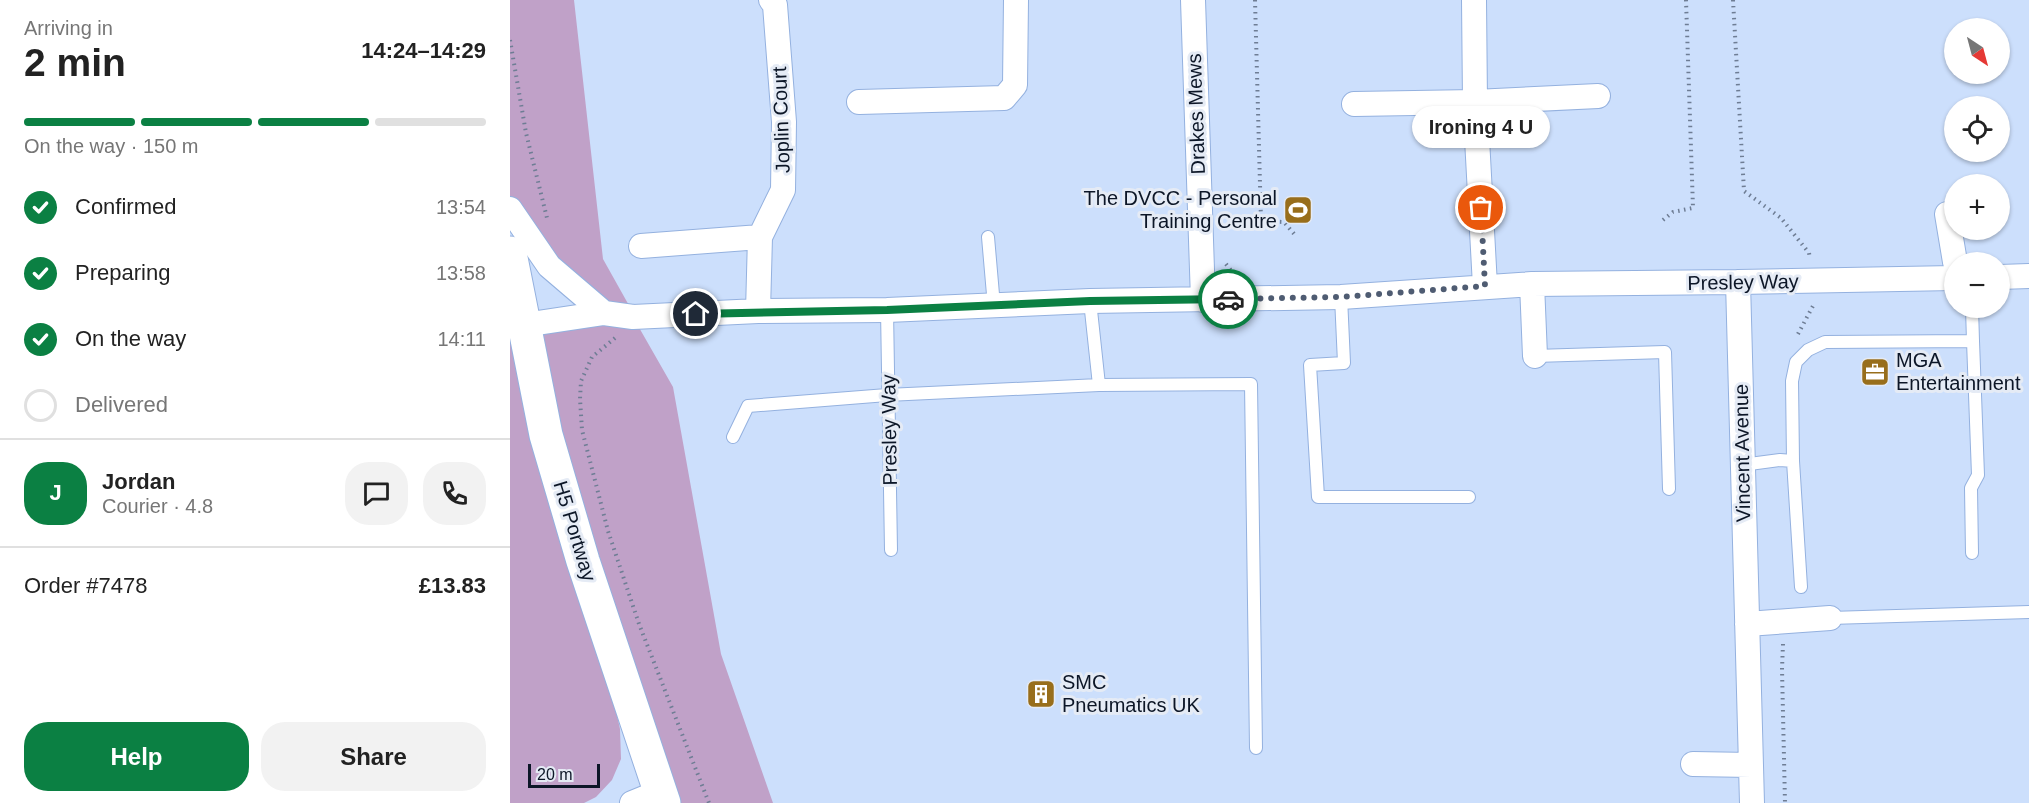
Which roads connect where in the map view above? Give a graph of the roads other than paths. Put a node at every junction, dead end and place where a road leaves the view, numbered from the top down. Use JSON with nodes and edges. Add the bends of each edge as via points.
{"nodes":[{"id":1,"x":771,"y":0,"type":"edge"},
{"id":2,"x":1016,"y":0,"type":"edge"},
{"id":3,"x":1193,"y":0,"type":"edge"},
{"id":4,"x":1474,"y":0,"type":"edge"},
{"id":5,"x":1598,"y":96,"type":"dead end"},
{"id":6,"x":859,"y":102,"type":"dead end"},
{"id":7,"x":1475,"y":102,"type":"junction"},
{"id":8,"x":1354,"y":104,"type":"dead end"},
{"id":9,"x":510,"y":209,"type":"edge"},
{"id":10,"x":760,"y":237,"type":"junction"},
{"id":11,"x":988,"y":237,"type":"dead end"},
{"id":12,"x":641,"y":246,"type":"dead end"},
{"id":13,"x":510,"y":253,"type":"edge"},
{"id":14,"x":2029,"y":276,"type":"edge"},
{"id":15,"x":2010,"y":277,"type":"edge"},
{"id":16,"x":1944,"y":278,"type":"edge"},
{"id":17,"x":1738,"y":282,"type":"junction"},
{"id":18,"x":1532,"y":284,"type":"junction"},
{"id":19,"x":1485,"y":286,"type":"junction"},
{"id":20,"x":1341,"y":297,"type":"junction"},
{"id":21,"x":1203,"y":300,"type":"junction"},
{"id":22,"x":1090,"y":301,"type":"junction"},
{"id":23,"x":994,"y":306,"type":"junction"},
{"id":24,"x":887,"y":310,"type":"junction"},
{"id":25,"x":758,"y":311,"type":"junction"},
{"id":26,"x":604,"y":312,"type":"junction"},
{"id":27,"x":1972,"y":318,"type":"edge"},
{"id":28,"x":524,"y":325,"type":"junction"},
{"id":29,"x":1973,"y":341,"type":"junction"},
{"id":30,"x":1535,"y":356,"type":"joint"},
{"id":31,"x":1099,"y":385,"type":"junction"},
{"id":32,"x":888,"y":395,"type":"junction"},
{"id":33,"x":733,"y":437,"type":"dead end"},
{"id":34,"x":1793,"y":461,"type":"junction"},
{"id":35,"x":1742,"y":465,"type":"junction"},
{"id":36,"x":1669,"y":489,"type":"dead end"},
{"id":37,"x":1469,"y":497,"type":"dead end"},
{"id":38,"x":891,"y":550,"type":"dead end"},
{"id":39,"x":1972,"y":553,"type":"dead end"},
{"id":40,"x":1801,"y":587,"type":"dead end"},
{"id":41,"x":2029,"y":612,"type":"edge"},
{"id":42,"x":1830,"y":618,"type":"joint"},
{"id":43,"x":1747,"y":624,"type":"junction"},
{"id":44,"x":1256,"y":748,"type":"dead end"},
{"id":45,"x":1693,"y":764,"type":"dead end"},
{"id":46,"x":1751,"y":765,"type":"junction"},
{"id":47,"x":652,"y":799,"type":"edge"},
{"id":48,"x":1752,"y":803,"type":"edge"}],
"edges":[{"from":1,"to":10,"type":"street","name":"Joplin Court","via":[[775,5],[784,122],[783,190]]},
{"from":2,"to":6,"type":"street","via":[[1015,85],[1004,98]]},
{"from":3,"to":21,"type":"street","name":"Drakes Mews"},
{"from":4,"to":7,"type":"street"},
{"from":5,"to":7,"type":"street"},
{"from":7,"to":8,"type":"street"},
{"from":7,"to":19,"type":"street"},
{"from":9,"to":26,"type":"street","via":[[549,266]]},
{"from":10,"to":12,"type":"street"},
{"from":10,"to":25,"type":"street","name":"Joplin Court"},
{"from":11,"to":23,"type":"lane"},
{"from":13,"to":28,"type":"street","name":"H5 Portway"},
{"from":14,"to":15,"type":"street"},
{"from":16,"to":17,"type":"street","name":"Presley Way"},
{"from":17,"to":18,"type":"street","name":"Presley Way"},
{"from":17,"to":35,"type":"street","name":"Vincent Avenue"},
{"from":18,"to":19,"type":"street","name":"Presley Way"},
{"from":18,"to":30,"type":"street"},
{"from":19,"to":20,"type":"street","name":"Presley Way"},
{"from":20,"to":21,"type":"street","name":"Presley Way"},
{"from":20,"to":37,"type":"lane","via":[[1344,363],[1310,365],[1318,497]]},
{"from":21,"to":22,"type":"street","name":"Presley Way"},
{"from":22,"to":23,"type":"street","name":"Presley Way"},
{"from":22,"to":31,"type":"lane"},
{"from":23,"to":24,"type":"street","name":"Presley Way"},
{"from":24,"to":25,"type":"street","name":"Presley Way"},
{"from":24,"to":32,"type":"lane","name":"Presley Way"},
{"from":25,"to":26,"type":"street","name":"Presley Way","via":[[633,317]]},
{"from":26,"to":28,"type":"street","name":"Presley Way"},
{"from":27,"to":29,"type":"lane"},
{"from":28,"to":47,"type":"street","name":"H5 Portway","via":[[546,435]]},
{"from":29,"to":34,"type":"lane","via":[[1825,342],[1808,350],[1796,362],[1792,381]]},
{"from":29,"to":39,"type":"lane","via":[[1978,475],[1971,488]]},
{"from":30,"to":36,"type":"lane","via":[[1665,352]]},
{"from":31,"to":32,"type":"lane"},
{"from":31,"to":44,"type":"lane","via":[[1251,384]]},
{"from":32,"to":33,"type":"lane","via":[[748,406]]},
{"from":32,"to":38,"type":"lane","name":"Presley Way"},
{"from":34,"to":35,"type":"lane"},
{"from":34,"to":40,"type":"lane"},
{"from":35,"to":43,"type":"street","name":"Vincent Avenue"},
{"from":41,"to":42,"type":"lane"},
{"from":42,"to":43,"type":"street"},
{"from":43,"to":46,"type":"street","name":"Vincent Avenue"},
{"from":45,"to":46,"type":"street"},
{"from":46,"to":48,"type":"street","name":"Vincent Avenue"}]}
